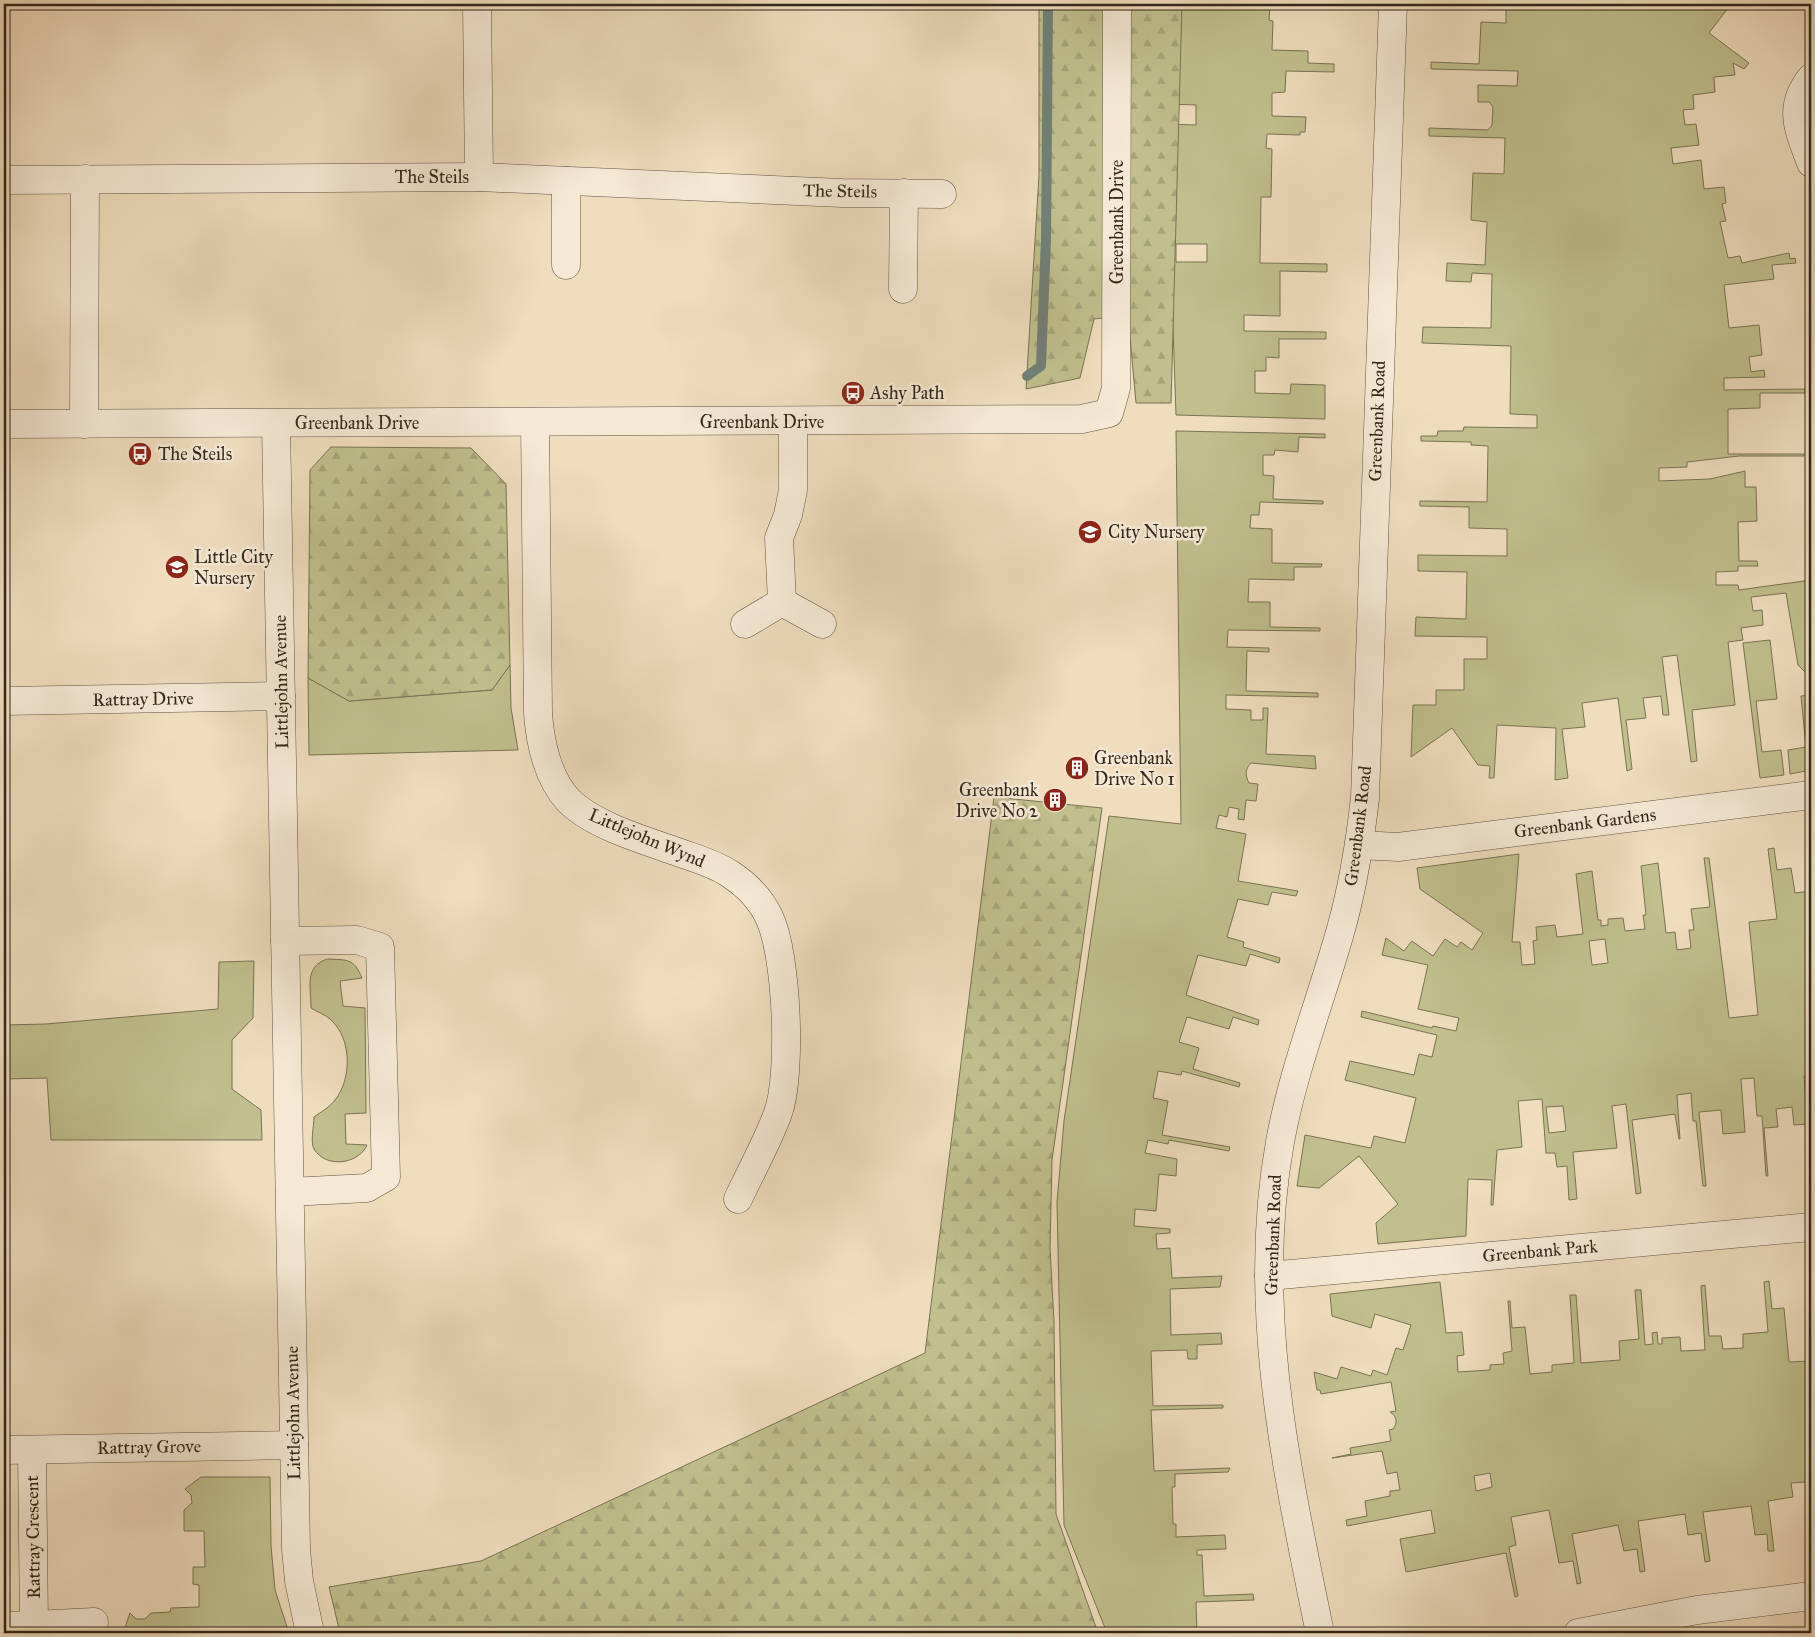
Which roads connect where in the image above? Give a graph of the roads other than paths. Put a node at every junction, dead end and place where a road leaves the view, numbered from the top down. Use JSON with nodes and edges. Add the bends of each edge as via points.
{"nodes":[{"id":1,"x":477,"y":4,"type":"edge"},
{"id":2,"x":1117,"y":4,"type":"edge"},
{"id":3,"x":1393,"y":4,"type":"edge"},
{"id":4,"x":1811,"y":78,"type":"edge"},
{"id":5,"x":1811,"y":163,"type":"edge"},
{"id":6,"x":479,"y":177,"type":"junction"},
{"id":7,"x":85,"y":179,"type":"junction"},
{"id":8,"x":4,"y":180,"type":"edge"},
{"id":9,"x":566,"y":181,"type":"junction"},
{"id":10,"x":904,"y":192,"type":"junction"},
{"id":11,"x":942,"y":194,"type":"dead end"},
{"id":12,"x":566,"y":265,"type":"dead end"},
{"id":13,"x":903,"y":289,"type":"dead end"},
{"id":14,"x":535,"y":422,"type":"junction"},
{"id":15,"x":793,"y":422,"type":"junction"},
{"id":16,"x":4,"y":424,"type":"edge"},
{"id":17,"x":84,"y":424,"type":"junction"},
{"id":18,"x":276,"y":424,"type":"junction"},
{"id":19,"x":782,"y":602,"type":"junction"},
{"id":20,"x":745,"y":624,"type":"dead end"},
{"id":21,"x":822,"y":624,"type":"dead end"},
{"id":22,"x":282,"y":696,"type":"junction"},
{"id":23,"x":4,"y":701,"type":"edge"},
{"id":24,"x":1811,"y":795,"type":"edge"},
{"id":25,"x":1359,"y":845,"type":"junction"},
{"id":26,"x":285,"y":941,"type":"junction"},
{"id":27,"x":290,"y":1192,"type":"junction"},
{"id":28,"x":738,"y":1199,"type":"dead end"},
{"id":29,"x":1811,"y":1227,"type":"edge"},
{"id":30,"x":1269,"y":1276,"type":"junction"},
{"id":31,"x":294,"y":1445,"type":"junction"},
{"id":32,"x":4,"y":1450,"type":"edge"},
{"id":33,"x":32,"y":1450,"type":"junction"},
{"id":34,"x":1811,"y":1596,"type":"edge"},
{"id":35,"x":94,"y":1622,"type":"dead end"},
{"id":36,"x":34,"y":1625,"type":"junction"},
{"id":37,"x":4,"y":1626,"type":"edge"},
{"id":38,"x":310,"y":1633,"type":"edge"},
{"id":39,"x":1320,"y":1633,"type":"edge"},
{"id":40,"x":1578,"y":1633,"type":"edge"}],
"edges":[{"from":1,"to":6,"type":"street","name":"The Steils"},
{"from":2,"to":15,"type":"street","name":"Greenbank Drive","via":[[1116,388],[1109,413],[1082,420]]},
{"from":3,"to":25,"type":"street","name":"Greenbank Road","via":[[1367,760]]},
{"from":4,"to":5,"type":"street","via":[[1798,98],[1796,108]]},
{"from":6,"to":7,"type":"street","name":"The Steils"},
{"from":6,"to":9,"type":"street","name":"The Steils"},
{"from":7,"to":8,"type":"street","name":"The Steils"},
{"from":7,"to":17,"type":"street"},
{"from":9,"to":10,"type":"street","name":"The Steils"},
{"from":9,"to":12,"type":"street"},
{"from":10,"to":11,"type":"street","name":"The Steils"},
{"from":10,"to":13,"type":"street"},
{"from":14,"to":15,"type":"street","name":"Greenbank Drive"},
{"from":14,"to":18,"type":"street","name":"Greenbank Drive"},
{"from":14,"to":28,"type":"street","name":"Littlejohn Wynd","via":[[538,713],[542,743],[552,774],[569,800],[581,810],[630,835],[707,862],[730,874],[761,903],[777,941],[783,983],[785,1084],[778,1113]]},
{"from":15,"to":19,"type":"street","via":[[793,490],[788,515],[778,538]]},
{"from":16,"to":17,"type":"street","name":"Greenbank Drive"},
{"from":17,"to":18,"type":"street","name":"Greenbank Drive"},
{"from":18,"to":22,"type":"street","name":"Littlejohn Avenue"},
{"from":19,"to":20,"type":"street"},
{"from":19,"to":21,"type":"street"},
{"from":22,"to":23,"type":"street","name":"Rattray Drive"},
{"from":22,"to":26,"type":"street","name":"Littlejohn Avenue"},
{"from":24,"to":25,"type":"street","name":"Greenbank Gardens","via":[[1398,847]]},
{"from":25,"to":30,"type":"street","name":"Greenbank Road","via":[[1342,927],[1284,1120],[1272,1198]]},
{"from":26,"to":27,"type":"street","name":"Littlejohn Avenue"},
{"from":26,"to":27,"type":"street","via":[[357,940],[380,947],[386,1177],[367,1188]]},
{"from":27,"to":31,"type":"street","name":"Littlejohn Avenue"},
{"from":29,"to":30,"type":"street","name":"Greenbank Park"},
{"from":30,"to":39,"type":"street","name":"Greenbank Road","via":[[1271,1339],[1280,1423]]},
{"from":31,"to":33,"type":"street","name":"Rattray Grove"},
{"from":31,"to":38,"type":"street","name":"Littlejohn Avenue","via":[[299,1581]]},
{"from":32,"to":33,"type":"street","name":"Rattray Grove"},
{"from":33,"to":36,"type":"street","name":"Rattray Crescent"},
{"from":34,"to":40,"type":"street","via":[[1697,1610]]},
{"from":35,"to":36,"type":"street","name":"Rattray Crescent"},
{"from":36,"to":37,"type":"street","name":"Rattray Crescent"}]}
